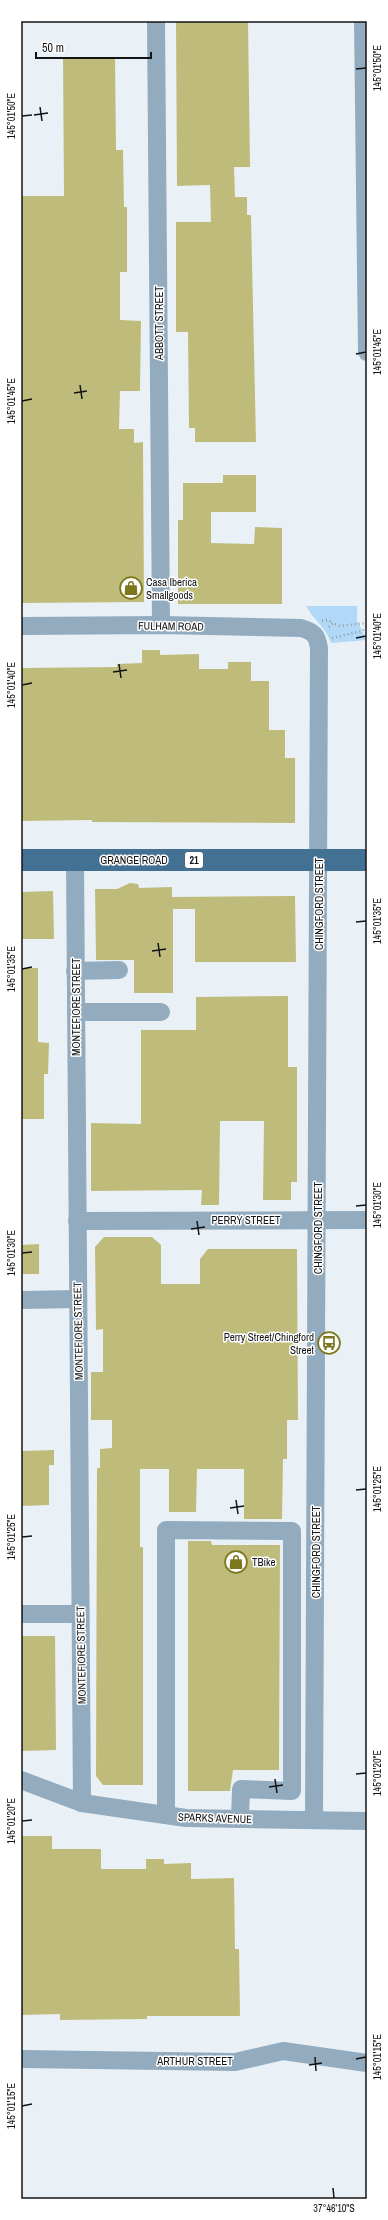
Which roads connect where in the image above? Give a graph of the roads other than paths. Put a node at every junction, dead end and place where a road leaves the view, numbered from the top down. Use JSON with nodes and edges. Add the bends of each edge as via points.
{"nodes":[{"id":1,"x":156,"y":21,"type":"edge"},
{"id":2,"x":363,"y":21,"type":"edge"},
{"id":3,"x":366,"y":185,"type":"edge"},
{"id":4,"x":367,"y":352,"type":"edge"},
{"id":5,"x":161,"y":625,"type":"junction"},
{"id":6,"x":21,"y":626,"type":"edge"},
{"id":7,"x":318,"y":637,"type":"joint"},
{"id":8,"x":21,"y":860,"type":"edge"},
{"id":9,"x":75,"y":860,"type":"junction"},
{"id":10,"x":319,"y":860,"type":"junction"},
{"id":11,"x":367,"y":860,"type":"edge"},
{"id":12,"x":119,"y":970,"type":"dead end"},
{"id":13,"x":75,"y":971,"type":"junction"},
{"id":14,"x":76,"y":1012,"type":"junction"},
{"id":15,"x":161,"y":1012,"type":"dead end"},
{"id":16,"x":318,"y":1220,"type":"junction"},
{"id":17,"x":367,"y":1220,"type":"edge"},
{"id":18,"x":77,"y":1221,"type":"junction"},
{"id":19,"x":78,"y":1299,"type":"junction"},
{"id":20,"x":21,"y":1300,"type":"edge"},
{"id":21,"x":21,"y":1614,"type":"edge"},
{"id":22,"x":80,"y":1614,"type":"junction"},
{"id":23,"x":21,"y":1780,"type":"edge"},
{"id":24,"x":82,"y":1803,"type":"junction"},
{"id":25,"x":166,"y":1815,"type":"junction"},
{"id":26,"x":240,"y":1819,"type":"junction"},
{"id":27,"x":314,"y":1819,"type":"junction"},
{"id":28,"x":367,"y":1821,"type":"edge"},
{"id":29,"x":21,"y":2059,"type":"edge"},
{"id":30,"x":367,"y":2063,"type":"edge"}],
"edges":[{"from":1,"to":5,"type":"street","name":"ABBOTT STREET"},
{"from":2,"to":3,"type":"street"},
{"from":3,"to":4,"type":"street"},
{"from":5,"to":6,"type":"street","name":"FULHAM ROAD"},
{"from":5,"to":7,"type":"street","name":"FULHAM ROAD","via":[[301,628],[312,631]]},
{"from":7,"to":10,"type":"street","name":"CHINGFORD STREET"},
{"from":8,"to":9,"type":"main road","name":"GRANGE ROAD","number":"21"},
{"from":9,"to":10,"type":"main road","name":"GRANGE ROAD","number":"21"},
{"from":9,"to":13,"type":"street","name":"MONTEFIORE STREET"},
{"from":10,"to":11,"type":"main road","name":"GRANGE ROAD","number":"21"},
{"from":10,"to":16,"type":"street","name":"CHINGFORD STREET"},
{"from":12,"to":13,"type":"street"},
{"from":13,"to":14,"type":"street","name":"MONTEFIORE STREET"},
{"from":14,"to":15,"type":"street"},
{"from":14,"to":18,"type":"street","name":"MONTEFIORE STREET"},
{"from":16,"to":17,"type":"street","name":"PERRY STREET"},
{"from":16,"to":18,"type":"street","name":"PERRY STREET"},
{"from":16,"to":27,"type":"street","name":"CHINGFORD STREET"},
{"from":18,"to":19,"type":"street","name":"MONTEFIORE STREET"},
{"from":19,"to":20,"type":"street"},
{"from":19,"to":22,"type":"street","name":"MONTEFIORE STREET"},
{"from":21,"to":22,"type":"street"},
{"from":22,"to":24,"type":"street","name":"MONTEFIORE STREET"},
{"from":23,"to":24,"type":"street","name":"SPARKS AVENUE"},
{"from":24,"to":25,"type":"street","name":"SPARKS AVENUE"},
{"from":25,"to":26,"type":"street","name":"SPARKS AVENUE"},
{"from":25,"to":26,"type":"street","via":[[166,1530],[292,1531],[292,1791],[241,1790]]},
{"from":26,"to":27,"type":"street","name":"SPARKS AVENUE"},
{"from":27,"to":28,"type":"street","name":"SPARKS AVENUE"},
{"from":29,"to":30,"type":"street","name":"ARTHUR STREET","via":[[235,2062],[282,2051]]}]}
